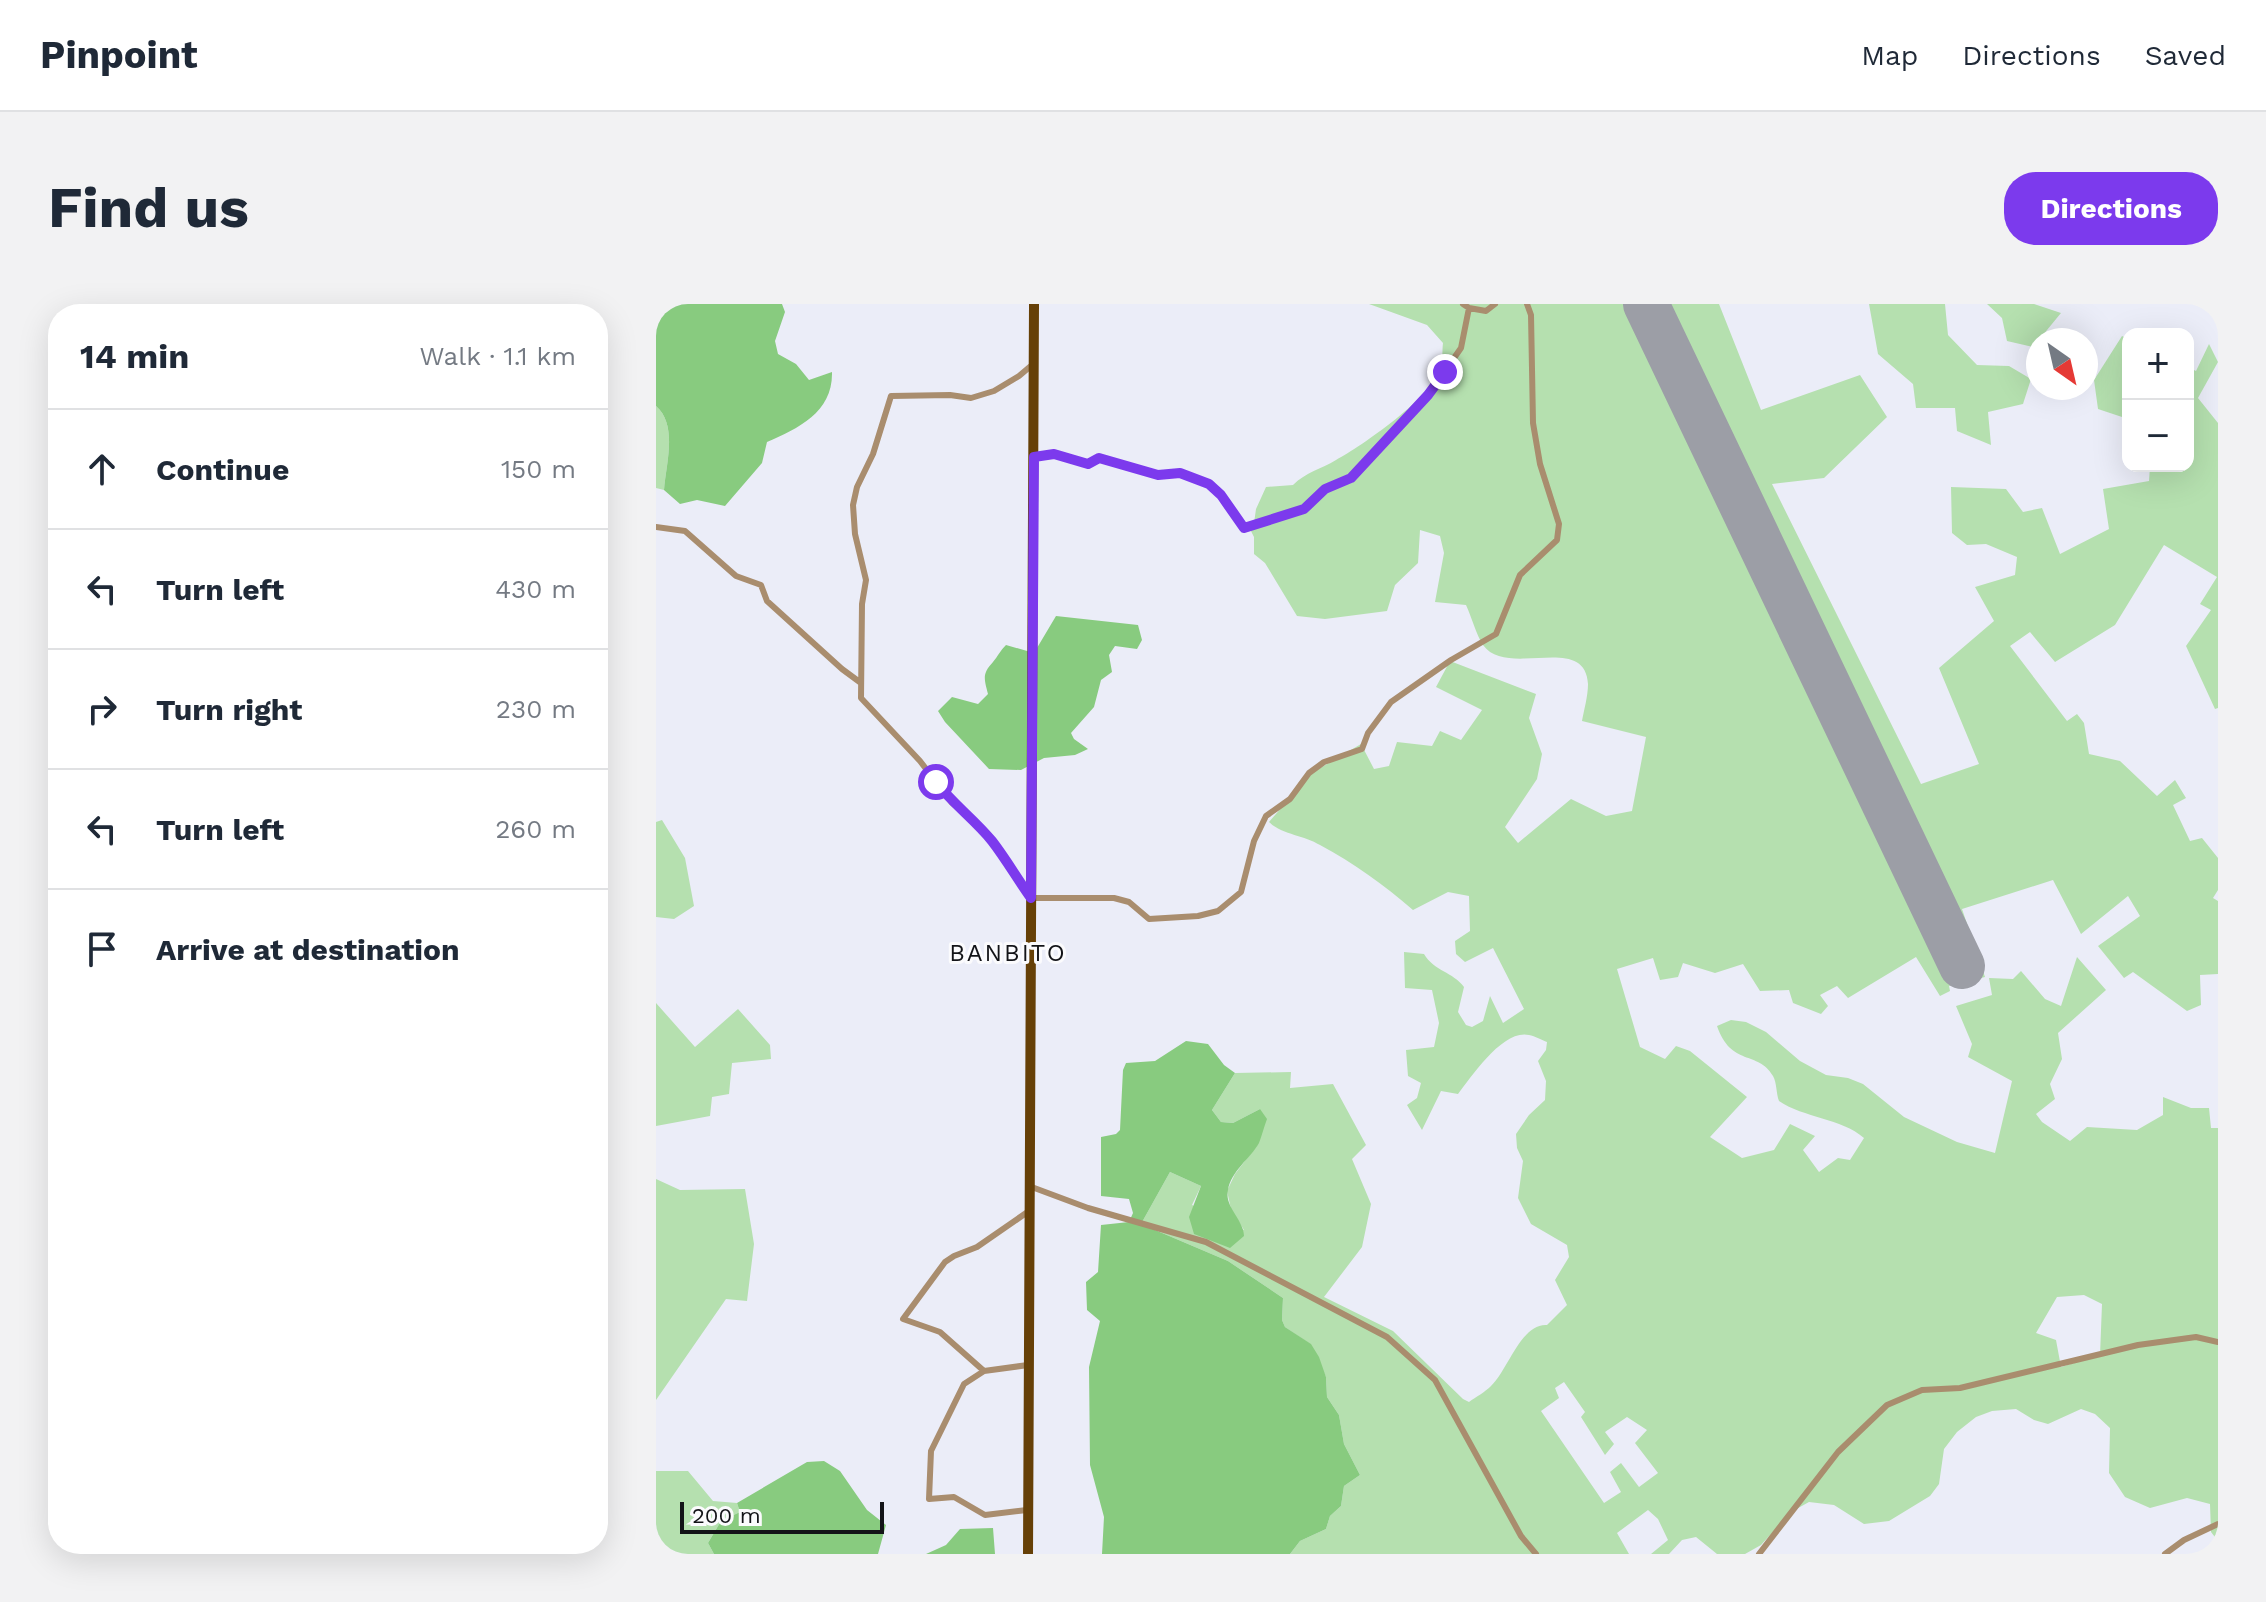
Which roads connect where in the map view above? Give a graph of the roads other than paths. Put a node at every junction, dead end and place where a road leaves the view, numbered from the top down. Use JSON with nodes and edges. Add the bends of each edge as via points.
{"nodes":[{"id":1,"x":1034,"y":304,"type":"edge"},
{"id":2,"x":1495,"y":304,"type":"edge"},
{"id":3,"x":1527,"y":304,"type":"edge"},
{"id":4,"x":1466,"y":306,"type":"edge"},
{"id":5,"x":1035,"y":362,"type":"junction"},
{"id":6,"x":1034,"y":457,"type":"junction"},
{"id":7,"x":656,"y":527,"type":"edge"},
{"id":8,"x":861,"y":683,"type":"junction"},
{"id":9,"x":1031,"y":898,"type":"junction"},
{"id":10,"x":1029,"y":1186,"type":"junction"},
{"id":11,"x":1029,"y":1211,"type":"junction"},
{"id":12,"x":2218,"y":1342,"type":"edge"},
{"id":13,"x":1028,"y":1365,"type":"junction"},
{"id":14,"x":984,"y":1371,"type":"junction"},
{"id":15,"x":1027,"y":1510,"type":"junction"},
{"id":16,"x":2218,"y":1524,"type":"edge"},
{"id":17,"x":1028,"y":1554,"type":"edge"},
{"id":18,"x":1536,"y":1554,"type":"edge"},
{"id":19,"x":1759,"y":1554,"type":"edge"},
{"id":20,"x":2165,"y":1554,"type":"edge"}],
"edges":[{"from":1,"to":5,"type":"main road"},
{"from":2,"to":4,"type":"street","via":[[1486,311]]},
{"from":3,"to":9,"type":"street","via":[[1533,423],[1559,524],[1557,540],[1520,575],[1496,634],[1391,702],[1362,749],[1309,773],[1290,799],[1266,816],[1241,892],[1218,911],[1149,919],[1129,902],[1114,898]]},
{"from":4,"to":6,"type":"street","via":[[1461,348],[1428,395],[1351,478],[1325,489],[1304,509],[1244,528],[1209,484],[1180,473],[1158,475],[1099,458],[1088,464],[1054,454]]},
{"from":5,"to":6,"type":"main road"},
{"from":5,"to":8,"type":"street","via":[[994,391],[971,398],[891,396],[853,505],[866,580]]},
{"from":6,"to":9,"type":"main road"},
{"from":7,"to":8,"type":"street","via":[[685,531],[736,576],[761,585],[767,601]]},
{"from":8,"to":9,"type":"street","via":[[861,698],[870,710],[995,844]]},
{"from":9,"to":10,"type":"main road"},
{"from":10,"to":11,"type":"main road"},
{"from":10,"to":18,"type":"street","via":[[1206,1242],[1387,1337],[1435,1380]]},
{"from":11,"to":13,"type":"main road"},
{"from":11,"to":14,"type":"street","via":[[945,1262],[903,1319],[940,1332]]},
{"from":12,"to":19,"type":"street","via":[[2196,1337],[2138,1345],[1960,1388],[1922,1390],[1887,1405],[1838,1452]]},
{"from":13,"to":14,"type":"street"},
{"from":13,"to":15,"type":"main road"},
{"from":14,"to":15,"type":"street","via":[[964,1384],[931,1451],[929,1499],[954,1497],[985,1515]]},
{"from":15,"to":17,"type":"main road"},
{"from":16,"to":20,"type":"street"}]}
